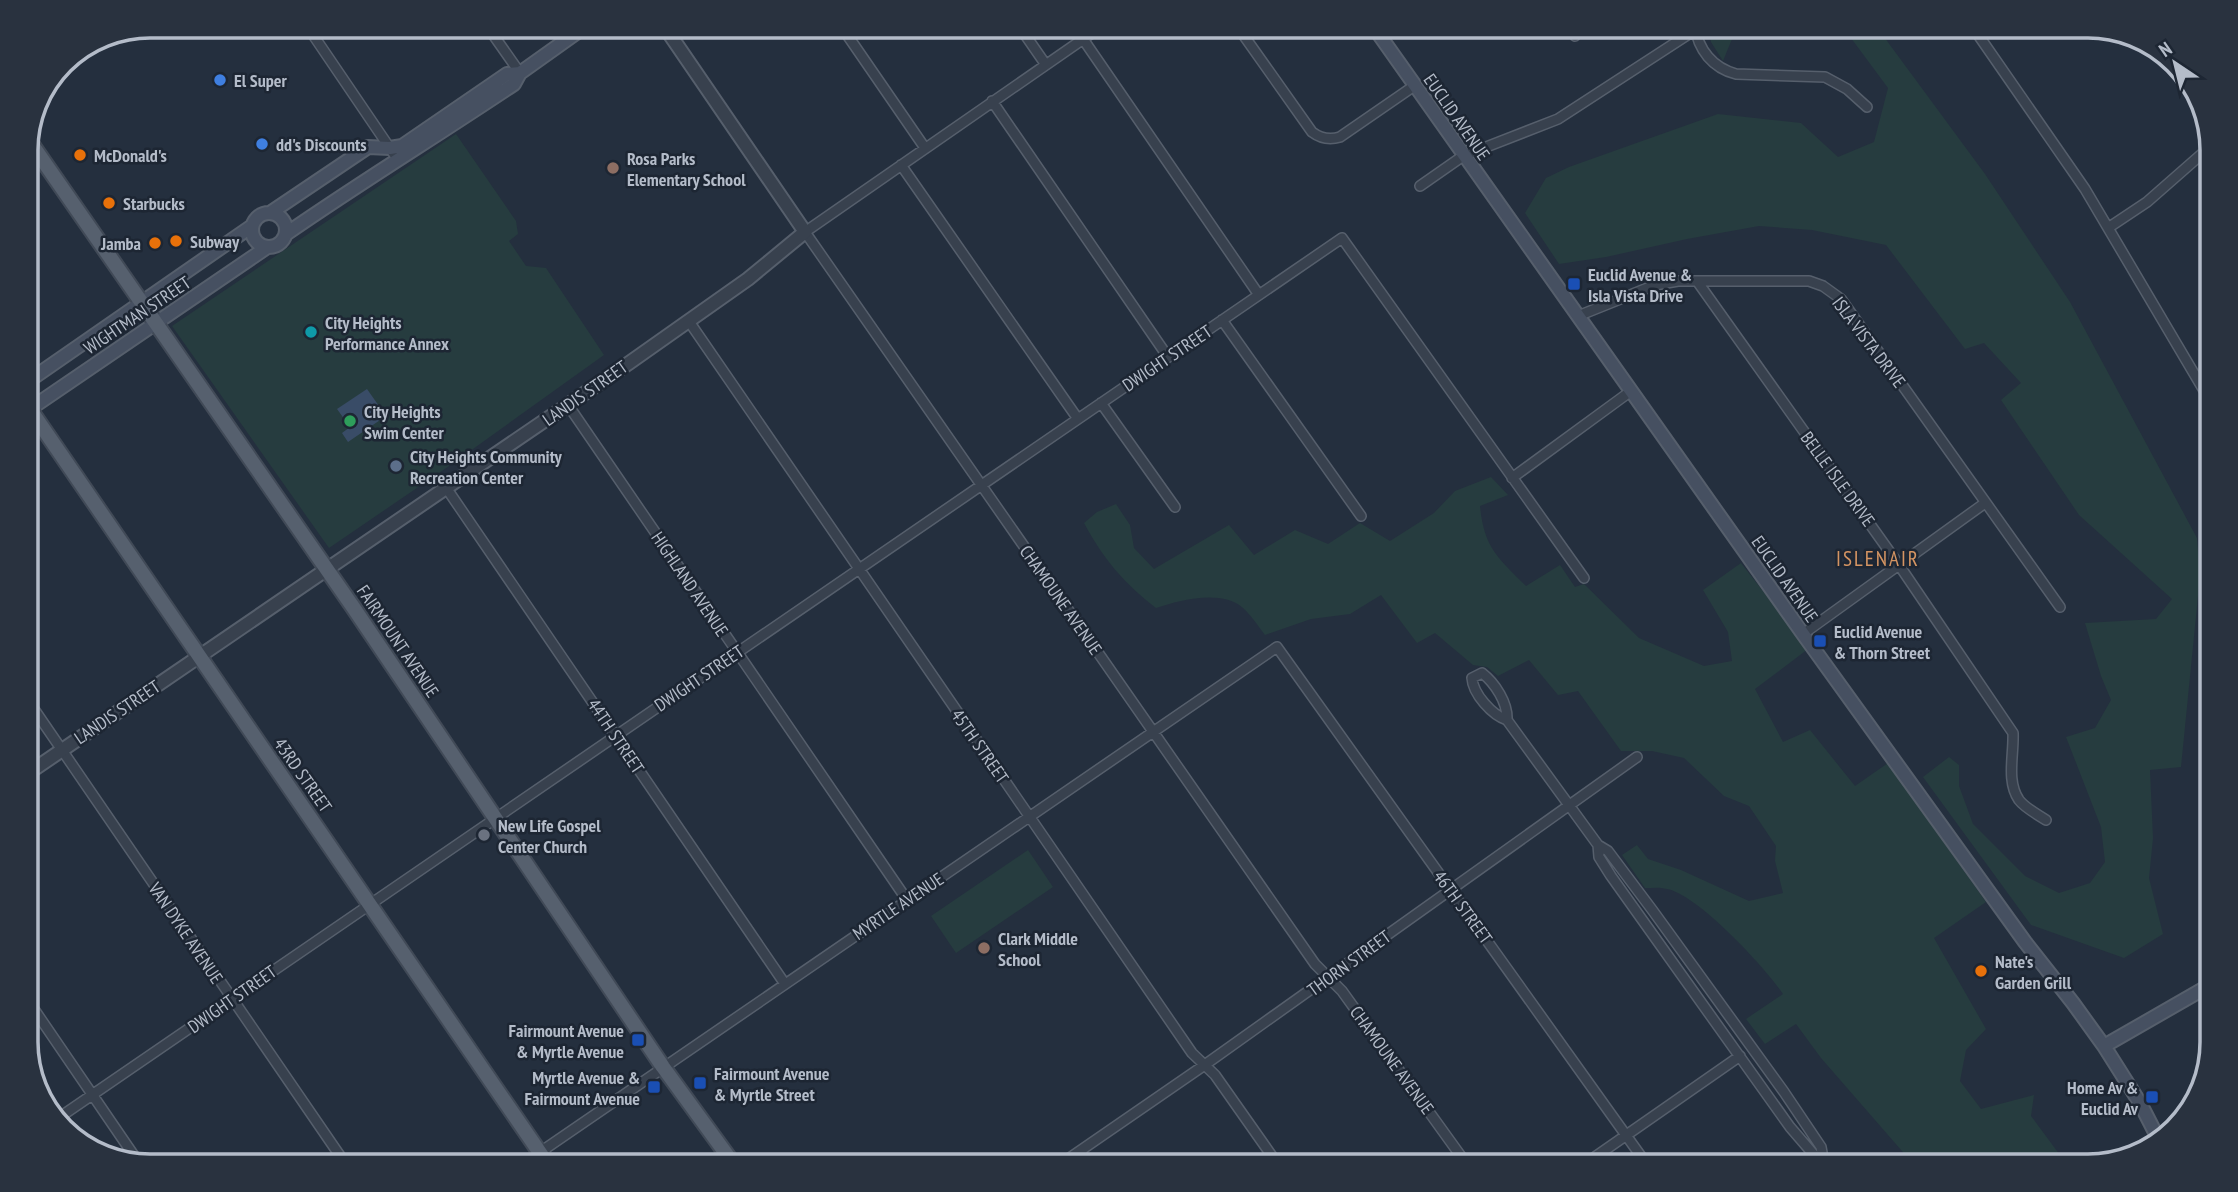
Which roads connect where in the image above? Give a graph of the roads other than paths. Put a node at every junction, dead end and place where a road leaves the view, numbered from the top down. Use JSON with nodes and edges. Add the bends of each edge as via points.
{"nodes":[{"id":1,"x":316,"y":39,"type":"edge"},
{"id":2,"x":496,"y":39,"type":"edge"},
{"id":3,"x":568,"y":39,"type":"edge"},
{"id":4,"x":673,"y":39,"type":"edge"},
{"id":5,"x":850,"y":39,"type":"edge"},
{"id":6,"x":1028,"y":39,"type":"edge"},
{"id":7,"x":1083,"y":39,"type":"joint"},
{"id":8,"x":1246,"y":39,"type":"edge"},
{"id":9,"x":1382,"y":39,"type":"edge"},
{"id":10,"x":1678,"y":39,"type":"edge"},
{"id":11,"x":1698,"y":39,"type":"edge"},
{"id":12,"x":1981,"y":39,"type":"edge"},
{"id":13,"x":1046,"y":65,"type":"junction"},
{"id":14,"x":520,"y":73,"type":"junction"},
{"id":15,"x":1414,"y":86,"type":"junction"},
{"id":16,"x":992,"y":102,"type":"junction"},
{"id":17,"x":1867,"y":107,"type":"dead end"},
{"id":18,"x":390,"y":148,"type":"junction"},
{"id":19,"x":925,"y":148,"type":"junction"},
{"id":20,"x":39,"y":155,"type":"edge"},
{"id":21,"x":1464,"y":156,"type":"junction"},
{"id":22,"x":2199,"y":157,"type":"edge"},
{"id":23,"x":398,"y":160,"type":"junction"},
{"id":24,"x":901,"y":164,"type":"junction"},
{"id":25,"x":1420,"y":187,"type":"dead end"},
{"id":26,"x":270,"y":213,"type":"junction"},
{"id":27,"x":252,"y":226,"type":"junction"},
{"id":28,"x":2108,"y":228,"type":"junction"},
{"id":29,"x":805,"y":232,"type":"junction"},
{"id":30,"x":286,"y":234,"type":"junction"},
{"id":31,"x":266,"y":247,"type":"junction"},
{"id":32,"x":1697,"y":281,"type":"junction"},
{"id":33,"x":1259,"y":295,"type":"junction"},
{"id":34,"x":141,"y":303,"type":"junction"},
{"id":35,"x":1578,"y":316,"type":"junction"},
{"id":36,"x":688,"y":320,"type":"junction"},
{"id":37,"x":1222,"y":320,"type":"junction"},
{"id":38,"x":155,"y":323,"type":"junction"},
{"id":39,"x":1168,"y":357,"type":"junction"},
{"id":40,"x":39,"y":373,"type":"edge"},
{"id":41,"x":2199,"y":382,"type":"edge"},
{"id":42,"x":1631,"y":391,"type":"junction"},
{"id":43,"x":39,"y":400,"type":"edge"},
{"id":44,"x":1101,"y":403,"type":"junction"},
{"id":45,"x":568,"y":405,"type":"junction"},
{"id":46,"x":1078,"y":419,"type":"junction"},
{"id":47,"x":39,"y":425,"type":"edge"},
{"id":48,"x":1512,"y":478,"type":"junction"},
{"id":49,"x":980,"y":486,"type":"junction"},
{"id":50,"x":447,"y":489,"type":"junction"},
{"id":51,"x":1985,"y":503,"type":"junction"},
{"id":52,"x":1175,"y":507,"type":"dead end"},
{"id":53,"x":1361,"y":516,"type":"dead end"},
{"id":54,"x":1899,"y":565,"type":"junction"},
{"id":55,"x":858,"y":569,"type":"junction"},
{"id":56,"x":327,"y":571,"type":"junction"},
{"id":57,"x":1584,"y":578,"type":"dead end"},
{"id":58,"x":2060,"y":607,"type":"dead end"},
{"id":59,"x":1803,"y":634,"type":"junction"},
{"id":60,"x":1277,"y":647,"type":"joint"},
{"id":61,"x":737,"y":652,"type":"junction"},
{"id":62,"x":198,"y":656,"type":"junction"},
{"id":63,"x":39,"y":717,"type":"edge"},
{"id":64,"x":1507,"y":720,"type":"junction"},
{"id":65,"x":1154,"y":732,"type":"junction"},
{"id":66,"x":615,"y":735,"type":"junction"},
{"id":67,"x":61,"y":750,"type":"junction"},
{"id":68,"x":1637,"y":757,"type":"dead end"},
{"id":69,"x":39,"y":766,"type":"edge"},
{"id":70,"x":1569,"y":805,"type":"junction"},
{"id":71,"x":1029,"y":817,"type":"junction"},
{"id":72,"x":494,"y":818,"type":"junction"},
{"id":73,"x":2046,"y":820,"type":"dead end"},
{"id":74,"x":1598,"y":845,"type":"junction"},
{"id":75,"x":1450,"y":890,"type":"junction"},
{"id":76,"x":907,"y":900,"type":"junction"},
{"id":77,"x":369,"y":904,"type":"junction"},
{"id":78,"x":1329,"y":976,"type":"junction"},
{"id":79,"x":785,"y":984,"type":"junction"},
{"id":80,"x":2200,"y":991,"type":"edge"},
{"id":81,"x":231,"y":999,"type":"junction"},
{"id":82,"x":39,"y":1017,"type":"edge"},
{"id":83,"x":2104,"y":1046,"type":"junction"},
{"id":84,"x":1740,"y":1056,"type":"junction"},
{"id":85,"x":1206,"y":1064,"type":"junction"},
{"id":86,"x":663,"y":1067,"type":"junction"},
{"id":87,"x":92,"y":1095,"type":"junction"},
{"id":88,"x":64,"y":1114,"type":"edge"},
{"id":89,"x":2154,"y":1131,"type":"edge"},
{"id":90,"x":1626,"y":1135,"type":"junction"},
{"id":91,"x":1080,"y":1151,"type":"junction"},
{"id":92,"x":132,"y":1152,"type":"edge"},
{"id":93,"x":540,"y":1152,"type":"junction"},
{"id":94,"x":339,"y":1154,"type":"edge"},
{"id":95,"x":537,"y":1154,"type":"edge"},
{"id":96,"x":726,"y":1154,"type":"edge"},
{"id":97,"x":1076,"y":1154,"type":"edge"},
{"id":98,"x":1082,"y":1154,"type":"edge"},
{"id":99,"x":1270,"y":1154,"type":"edge"},
{"id":100,"x":1459,"y":1154,"type":"edge"},
{"id":101,"x":1598,"y":1154,"type":"edge"},
{"id":102,"x":1639,"y":1154,"type":"edge"},
{"id":103,"x":1813,"y":1154,"type":"edge"},
{"id":104,"x":1823,"y":1154,"type":"edge"}],
"edges":[{"from":1,"to":18,"type":"street"},
{"from":2,"to":14,"type":"street"},
{"from":3,"to":14,"type":"main road","name":"WIGHTMAN STREET"},
{"from":4,"to":29,"type":"street","name":"CHAMOUNE AVENUE"},
{"from":5,"to":19,"type":"street"},
{"from":6,"to":13,"type":"street"},
{"from":7,"to":13,"type":"street","name":"LANDIS STREET"},
{"from":7,"to":33,"type":"street"},
{"from":8,"to":15,"type":"street","via":[[1318,136],[1339,137]]},
{"from":9,"to":15,"type":"main road","name":"EUCLID AVENUE"},
{"from":10,"to":21,"type":"street","via":[[1558,119]]},
{"from":11,"to":17,"type":"street","via":[[1706,56],[1725,71],[1825,77]]},
{"from":12,"to":28,"type":"street"},
{"from":13,"to":16,"type":"street","name":"LANDIS STREET"},
{"from":14,"to":18,"type":"main road","name":"WIGHTMAN STREET","via":[[507,74],[402,146]]},
{"from":14,"to":23,"type":"main road","name":"WIGHTMAN STREET","via":[[514,83]]},
{"from":15,"to":21,"type":"main road","name":"EUCLID AVENUE"},
{"from":16,"to":19,"type":"street","name":"LANDIS STREET"},
{"from":16,"to":39,"type":"street"},
{"from":18,"to":23,"type":"street"},
{"from":18,"to":26,"type":"main road","name":"WIGHTMAN STREET","via":[[368,147]]},
{"from":19,"to":24,"type":"street","name":"LANDIS STREET"},
{"from":20,"to":34,"type":"main road","name":"FAIRMOUNT AVENUE"},
{"from":21,"to":25,"type":"street"},
{"from":21,"to":35,"type":"main road","name":"EUCLID AVENUE"},
{"from":22,"to":28,"type":"street","via":[[2147,202]]},
{"from":23,"to":30,"type":"main road","name":"WIGHTMAN STREET"},
{"from":24,"to":29,"type":"street","name":"LANDIS STREET"},
{"from":24,"to":46,"type":"street"},
{"from":26,"to":27,"type":"main road","name":"WIGHTMAN STREET"},
{"from":26,"to":30,"type":"main road","via":[[284,222]]},
{"from":27,"to":31,"type":"main road","via":[[256,242]]},
{"from":27,"to":34,"type":"main road","name":"WIGHTMAN STREET"},
{"from":28,"to":41,"type":"street"},
{"from":29,"to":36,"type":"street","name":"LANDIS STREET"},
{"from":29,"to":49,"type":"street","name":"CHAMOUNE AVENUE"},
{"from":30,"to":31,"type":"main road","name":"WIGHTMAN STREET","via":[[277,246]]},
{"from":31,"to":38,"type":"main road","name":"WIGHTMAN STREET"},
{"from":32,"to":35,"type":"street","name":"ISLA VISTA DRIVE","via":[[1656,285]]},
{"from":32,"to":51,"type":"street","name":"ISLA VISTA DRIVE","via":[[1809,281],[1841,299]]},
{"from":32,"to":54,"type":"street","name":"BELLE ISLE DRIVE"},
{"from":33,"to":37,"type":"street","name":"DWIGHT STREET"},
{"from":33,"to":48,"type":"street","name":"DWIGHT STREET","via":[[1342,238]]},
{"from":34,"to":38,"type":"main road","name":"FAIRMOUNT AVENUE"},
{"from":34,"to":40,"type":"main road","name":"WIGHTMAN STREET"},
{"from":35,"to":42,"type":"main road","name":"EUCLID AVENUE"},
{"from":36,"to":45,"type":"street","name":"LANDIS STREET"},
{"from":36,"to":55,"type":"street","name":"45TH STREET"},
{"from":37,"to":39,"type":"street","name":"DWIGHT STREET"},
{"from":37,"to":53,"type":"street"},
{"from":38,"to":43,"type":"main road","name":"WIGHTMAN STREET"},
{"from":38,"to":56,"type":"main road","name":"FAIRMOUNT AVENUE"},
{"from":39,"to":44,"type":"street","name":"DWIGHT STREET"},
{"from":42,"to":48,"type":"street"},
{"from":42,"to":59,"type":"main road","name":"EUCLID AVENUE"},
{"from":44,"to":46,"type":"street","name":"DWIGHT STREET"},
{"from":44,"to":52,"type":"street"},
{"from":45,"to":50,"type":"street","name":"LANDIS STREET"},
{"from":45,"to":61,"type":"street","name":"HIGHLAND AVENUE"},
{"from":46,"to":49,"type":"street","name":"DWIGHT STREET"},
{"from":47,"to":62,"type":"main road","name":"43RD STREET"},
{"from":48,"to":57,"type":"street"},
{"from":49,"to":55,"type":"street","name":"DWIGHT STREET"},
{"from":49,"to":65,"type":"street","name":"CHAMOUNE AVENUE"},
{"from":50,"to":56,"type":"street","name":"LANDIS STREET"},
{"from":50,"to":66,"type":"street","name":"44TH STREET"},
{"from":51,"to":54,"type":"street"},
{"from":51,"to":58,"type":"street","name":"ISLA VISTA DRIVE"},
{"from":54,"to":59,"type":"street"},
{"from":54,"to":73,"type":"street","name":"BELLE ISLE DRIVE","via":[[2012,733],[2011,783],[2020,801]]},
{"from":55,"to":61,"type":"street","name":"DWIGHT STREET"},
{"from":55,"to":71,"type":"street","name":"45TH STREET"},
{"from":56,"to":62,"type":"street","name":"LANDIS STREET"},
{"from":56,"to":72,"type":"main road","name":"FAIRMOUNT AVENUE"},
{"from":59,"to":83,"type":"main road","name":"EUCLID AVENUE"},
{"from":60,"to":65,"type":"street","name":"MYRTLE AVENUE"},
{"from":60,"to":75,"type":"street","name":"46TH STREET"},
{"from":61,"to":66,"type":"street","name":"DWIGHT STREET"},
{"from":61,"to":76,"type":"street","name":"HIGHLAND AVENUE"},
{"from":62,"to":67,"type":"street","name":"LANDIS STREET"},
{"from":62,"to":77,"type":"main road","name":"43RD STREET"},
{"from":63,"to":67,"type":"street","name":"VAN DYKE AVENUE"},
{"from":64,"to":64,"type":"street","via":[[1500,695],[1486,676],[1482,673],[1472,678],[1484,702]]},
{"from":64,"to":70,"type":"street"},
{"from":65,"to":71,"type":"street","name":"MYRTLE AVENUE"},
{"from":65,"to":78,"type":"street","name":"CHAMOUNE AVENUE","via":[[1315,964]]},
{"from":66,"to":72,"type":"street","name":"DWIGHT STREET"},
{"from":66,"to":79,"type":"street","name":"44TH STREET"},
{"from":67,"to":69,"type":"street","name":"LANDIS STREET"},
{"from":67,"to":81,"type":"street","name":"VAN DYKE AVENUE"},
{"from":68,"to":70,"type":"street","name":"THORN STREET"},
{"from":70,"to":74,"type":"street"},
{"from":70,"to":75,"type":"street","name":"THORN STREET"},
{"from":71,"to":76,"type":"street","name":"MYRTLE AVENUE"},
{"from":71,"to":85,"type":"street","name":"45TH STREET","via":[[1192,1053]]},
{"from":72,"to":77,"type":"street","name":"DWIGHT STREET"},
{"from":72,"to":86,"type":"main road","name":"FAIRMOUNT AVENUE"},
{"from":74,"to":84,"type":"street","via":[[1599,857],[1611,876]]},
{"from":74,"to":104,"type":"street","via":[[1608,851],[1653,911]]},
{"from":75,"to":78,"type":"street","name":"THORN STREET"},
{"from":75,"to":90,"type":"street","name":"46TH STREET"},
{"from":76,"to":79,"type":"street","name":"MYRTLE AVENUE"},
{"from":77,"to":81,"type":"street","name":"DWIGHT STREET"},
{"from":77,"to":93,"type":"main road","name":"43RD STREET"},
{"from":78,"to":85,"type":"street","name":"THORN STREET"},
{"from":78,"to":100,"type":"street","name":"CHAMOUNE AVENUE"},
{"from":79,"to":86,"type":"street","name":"MYRTLE AVENUE"},
{"from":80,"to":83,"type":"main road"},
{"from":81,"to":87,"type":"street","name":"DWIGHT STREET"},
{"from":81,"to":94,"type":"street","name":"VAN DYKE AVENUE"},
{"from":82,"to":87,"type":"street"},
{"from":83,"to":89,"type":"main road","name":"EUCLID AVENUE"},
{"from":84,"to":90,"type":"street"},
{"from":84,"to":103,"type":"street"},
{"from":85,"to":91,"type":"street","name":"THORN STREET"},
{"from":85,"to":99,"type":"street","name":"45TH STREET"},
{"from":86,"to":93,"type":"street","name":"MYRTLE AVENUE"},
{"from":86,"to":96,"type":"main road","name":"FAIRMOUNT AVENUE"},
{"from":87,"to":88,"type":"street","name":"DWIGHT STREET"},
{"from":87,"to":92,"type":"street"},
{"from":90,"to":101,"type":"street"},
{"from":90,"to":102,"type":"street","name":"46TH STREET"},
{"from":91,"to":97,"type":"street","name":"THORN STREET"},
{"from":91,"to":98,"type":"street"},
{"from":93,"to":95,"type":"street","name":"MYRTLE AVENUE"}]}
